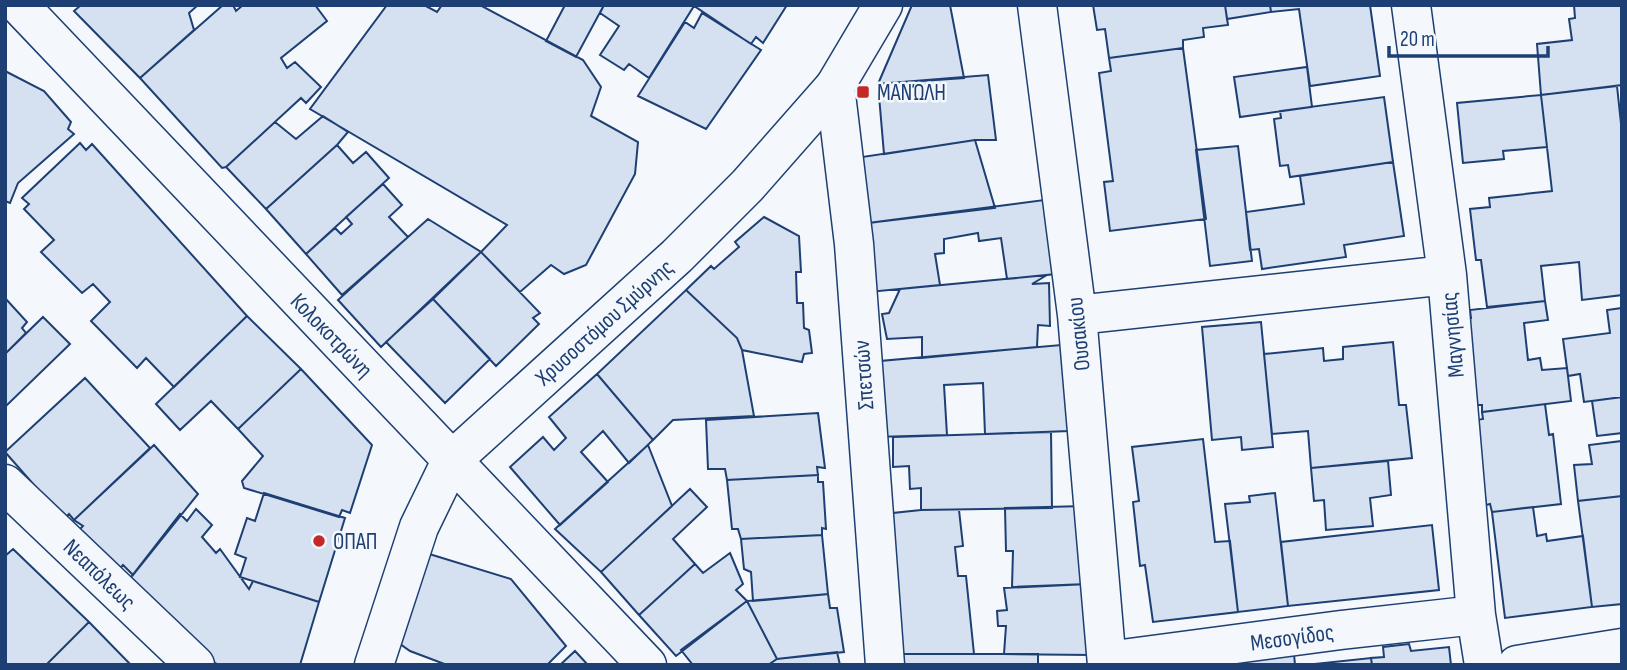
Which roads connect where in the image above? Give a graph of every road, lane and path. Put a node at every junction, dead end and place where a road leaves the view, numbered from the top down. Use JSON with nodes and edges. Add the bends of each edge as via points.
{"nodes":[{"id":1,"x":19,"y":5,"type":"edge"},
{"id":2,"x":883,"y":5,"type":"edge"},
{"id":3,"x":1037,"y":5,"type":"edge"},
{"id":4,"x":1411,"y":5,"type":"edge"},
{"id":5,"x":835,"y":86,"type":"junction"},
{"id":6,"x":1447,"y":275,"type":"junction"},
{"id":7,"x":1077,"y":315,"type":"junction"},
{"id":8,"x":451,"y":461,"type":"junction"},
{"id":9,"x":5,"y":484,"type":"edge"},
{"id":10,"x":1476,"y":615,"type":"junction"},
{"id":11,"x":1622,"y":648,"type":"edge"},
{"id":12,"x":1107,"y":663,"type":"edge"},
{"id":13,"x":195,"y":665,"type":"edge"},
{"id":14,"x":374,"y":665,"type":"edge"},
{"id":15,"x":647,"y":665,"type":"edge"},
{"id":16,"x":885,"y":665,"type":"edge"},
{"id":17,"x":1484,"y":665,"type":"edge"},
{"id":18,"x":1517,"y":665,"type":"edge"}],
"edges":[{"from":1,"to":8,"type":"street","name":"Κολοκοτρώνη"},
{"from":2,"to":5,"type":"street","name":"Χρυσοστόμου Σμύρνης"},
{"from":3,"to":7,"type":"street","name":"Ουσακίου"},
{"from":4,"to":6,"type":"street","name":"Μαγνησίας"},
{"from":5,"to":8,"type":"street","name":"Χρυσοστόμου Σμύρνης","via":[[747,186],[677,256]]},
{"from":5,"to":16,"type":"street","name":"Σπετσών","via":[[853,244]]},
{"from":6,"to":7,"type":"street"},
{"from":6,"to":10,"type":"street","name":"Μαγνησίας"},
{"from":7,"to":12,"type":"street","name":"Ουσακίου"},
{"from":8,"to":14,"type":"street","name":"Χρυσοστόμου Σμύρνης","via":[[419,527]]},
{"from":8,"to":15,"type":"street","name":"Κολοκοτρώνη"},
{"from":9,"to":13,"type":"street","name":"Νεαπόλεως"},
{"from":10,"to":12,"type":"street","name":"Μεσογίδος"},
{"from":10,"to":17,"type":"street","name":"Μαγνησίας"},
{"from":11,"to":18,"type":"street"}]}
